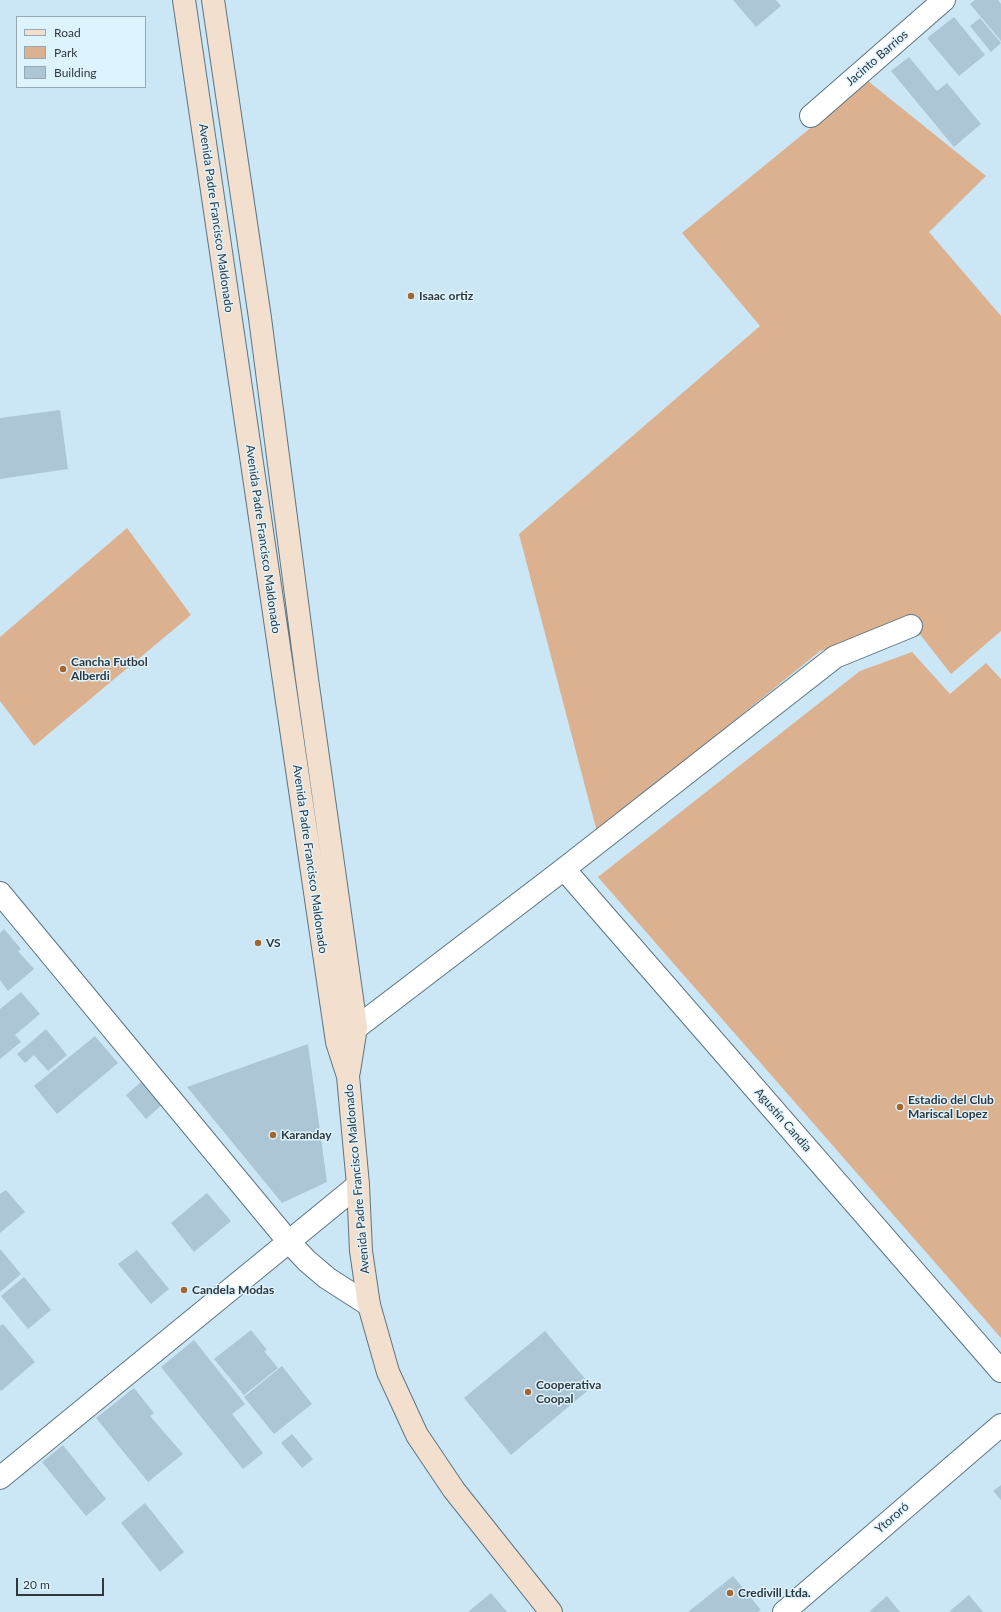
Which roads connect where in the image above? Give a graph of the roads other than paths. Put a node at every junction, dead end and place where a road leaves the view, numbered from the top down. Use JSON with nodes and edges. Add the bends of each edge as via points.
{"nodes":[{"id":1,"x":184,"y":0,"type":"edge"},
{"id":2,"x":213,"y":0,"type":"edge"},
{"id":3,"x":944,"y":0,"type":"edge"},
{"id":4,"x":811,"y":116,"type":"dead end"},
{"id":5,"x":911,"y":626,"type":"dead end"},
{"id":6,"x":564,"y":869,"type":"junction"},
{"id":7,"x":0,"y":893,"type":"edge"},
{"id":8,"x":356,"y":1027,"type":"junction"},
{"id":9,"x":337,"y":1042,"type":"junction"},
{"id":10,"x":348,"y":1076,"type":"junction"},
{"id":11,"x":358,"y":1185,"type":"junction"},
{"id":12,"x":289,"y":1242,"type":"junction"},
{"id":13,"x":369,"y":1305,"type":"junction"},
{"id":14,"x":1001,"y":1371,"type":"edge"},
{"id":15,"x":1001,"y":1425,"type":"edge"},
{"id":16,"x":0,"y":1478,"type":"edge"},
{"id":17,"x":551,"y":1612,"type":"edge"},
{"id":18,"x":784,"y":1612,"type":"edge"}],
"edges":[{"from":1,"to":9,"type":"main road","name":"Avenida Padre Francisco Maldonado"},
{"from":2,"to":8,"type":"main road","name":"Avenida Padre Francisco Maldonado","via":[[260,318]]},
{"from":3,"to":4,"type":"street","name":"Jacinto Barrios"},
{"from":5,"to":6,"type":"street","via":[[835,657]]},
{"from":6,"to":8,"type":"street"},
{"from":6,"to":14,"type":"street","name":"Agustín Candia"},
{"from":7,"to":12,"type":"street"},
{"from":8,"to":9,"type":"street"},
{"from":8,"to":10,"type":"main road","name":"Avenida Padre Francisco Maldonado"},
{"from":9,"to":10,"type":"main road","name":"Avenida Padre Francisco Maldonado"},
{"from":10,"to":11,"type":"main road","name":"Avenida Padre Francisco Maldonado"},
{"from":11,"to":12,"type":"street"},
{"from":11,"to":13,"type":"main road","name":"Avenida Padre Francisco Maldonado","via":[[361,1251]]},
{"from":12,"to":13,"type":"street","via":[[327,1278]]},
{"from":12,"to":16,"type":"street"},
{"from":13,"to":17,"type":"main road","name":"Avenida Padre Francisco Maldonado","via":[[388,1372],[417,1435],[454,1490]]},
{"from":15,"to":18,"type":"street","name":"Ytororó"}]}
